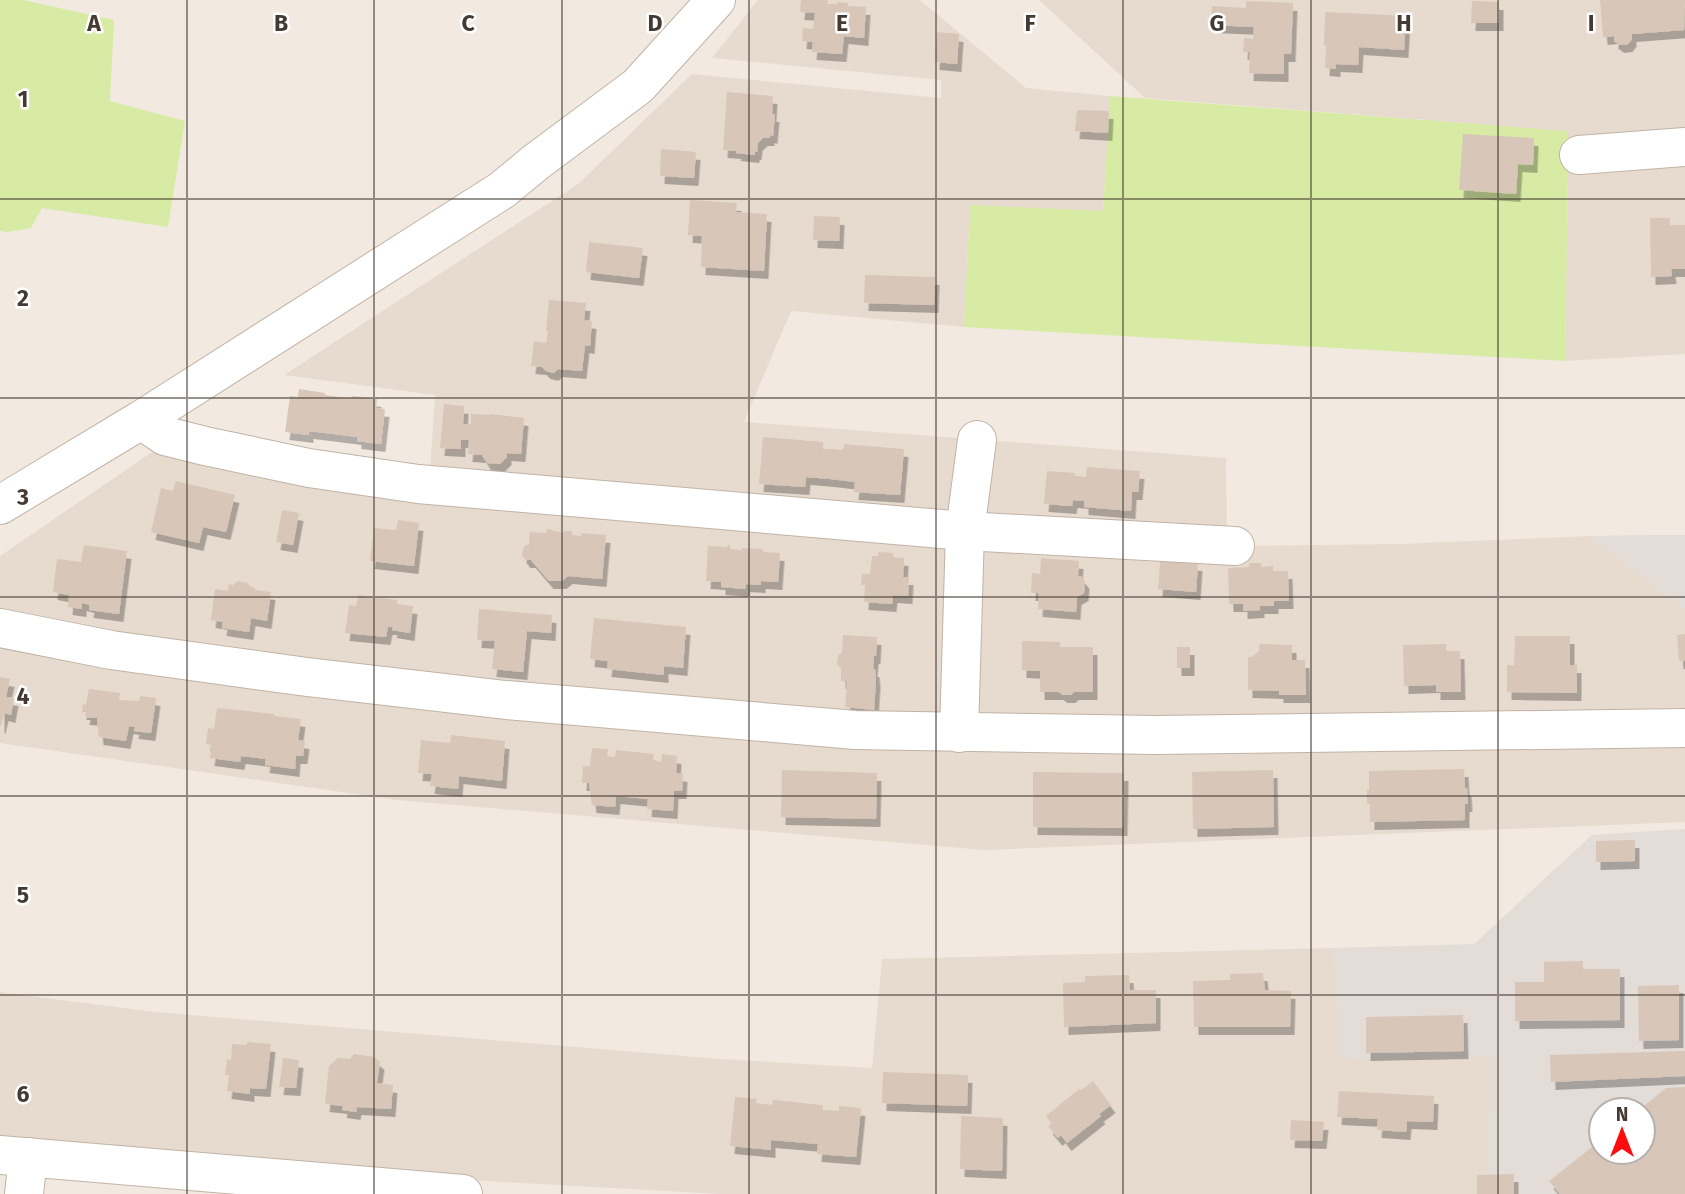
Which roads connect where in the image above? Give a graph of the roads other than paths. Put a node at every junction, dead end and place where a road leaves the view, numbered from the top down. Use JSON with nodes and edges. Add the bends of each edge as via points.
{"nodes":[{"id":1,"x":716,"y":0,"type":"edge"},
{"id":2,"x":1685,"y":148,"type":"edge"},
{"id":3,"x":1579,"y":155,"type":"dead end"},
{"id":4,"x":141,"y":420,"type":"junction"},
{"id":5,"x":977,"y":440,"type":"dead end"},
{"id":6,"x":0,"y":505,"type":"edge"},
{"id":7,"x":965,"y":531,"type":"junction"},
{"id":8,"x":1235,"y":547,"type":"dead end"},
{"id":9,"x":0,"y":628,"type":"edge"},
{"id":10,"x":1685,"y":728,"type":"edge"},
{"id":11,"x":959,"y":733,"type":"junction"},
{"id":12,"x":17,"y":1169,"type":"edge"},
{"id":13,"x":463,"y":1194,"type":"edge"}],
"edges":[{"from":1,"to":4,"type":"street","via":[[638,86],[502,190]]},
{"from":2,"to":3,"type":"street"},
{"from":4,"to":6,"type":"street"},
{"from":4,"to":7,"type":"street","via":[[165,436],[205,446],[418,485]]},
{"from":5,"to":7,"type":"street"},
{"from":7,"to":8,"type":"street"},
{"from":7,"to":11,"type":"street"},
{"from":9,"to":11,"type":"street","via":[[111,650],[506,700],[855,730]]},
{"from":10,"to":11,"type":"street"},
{"from":12,"to":13,"type":"street"}]}
